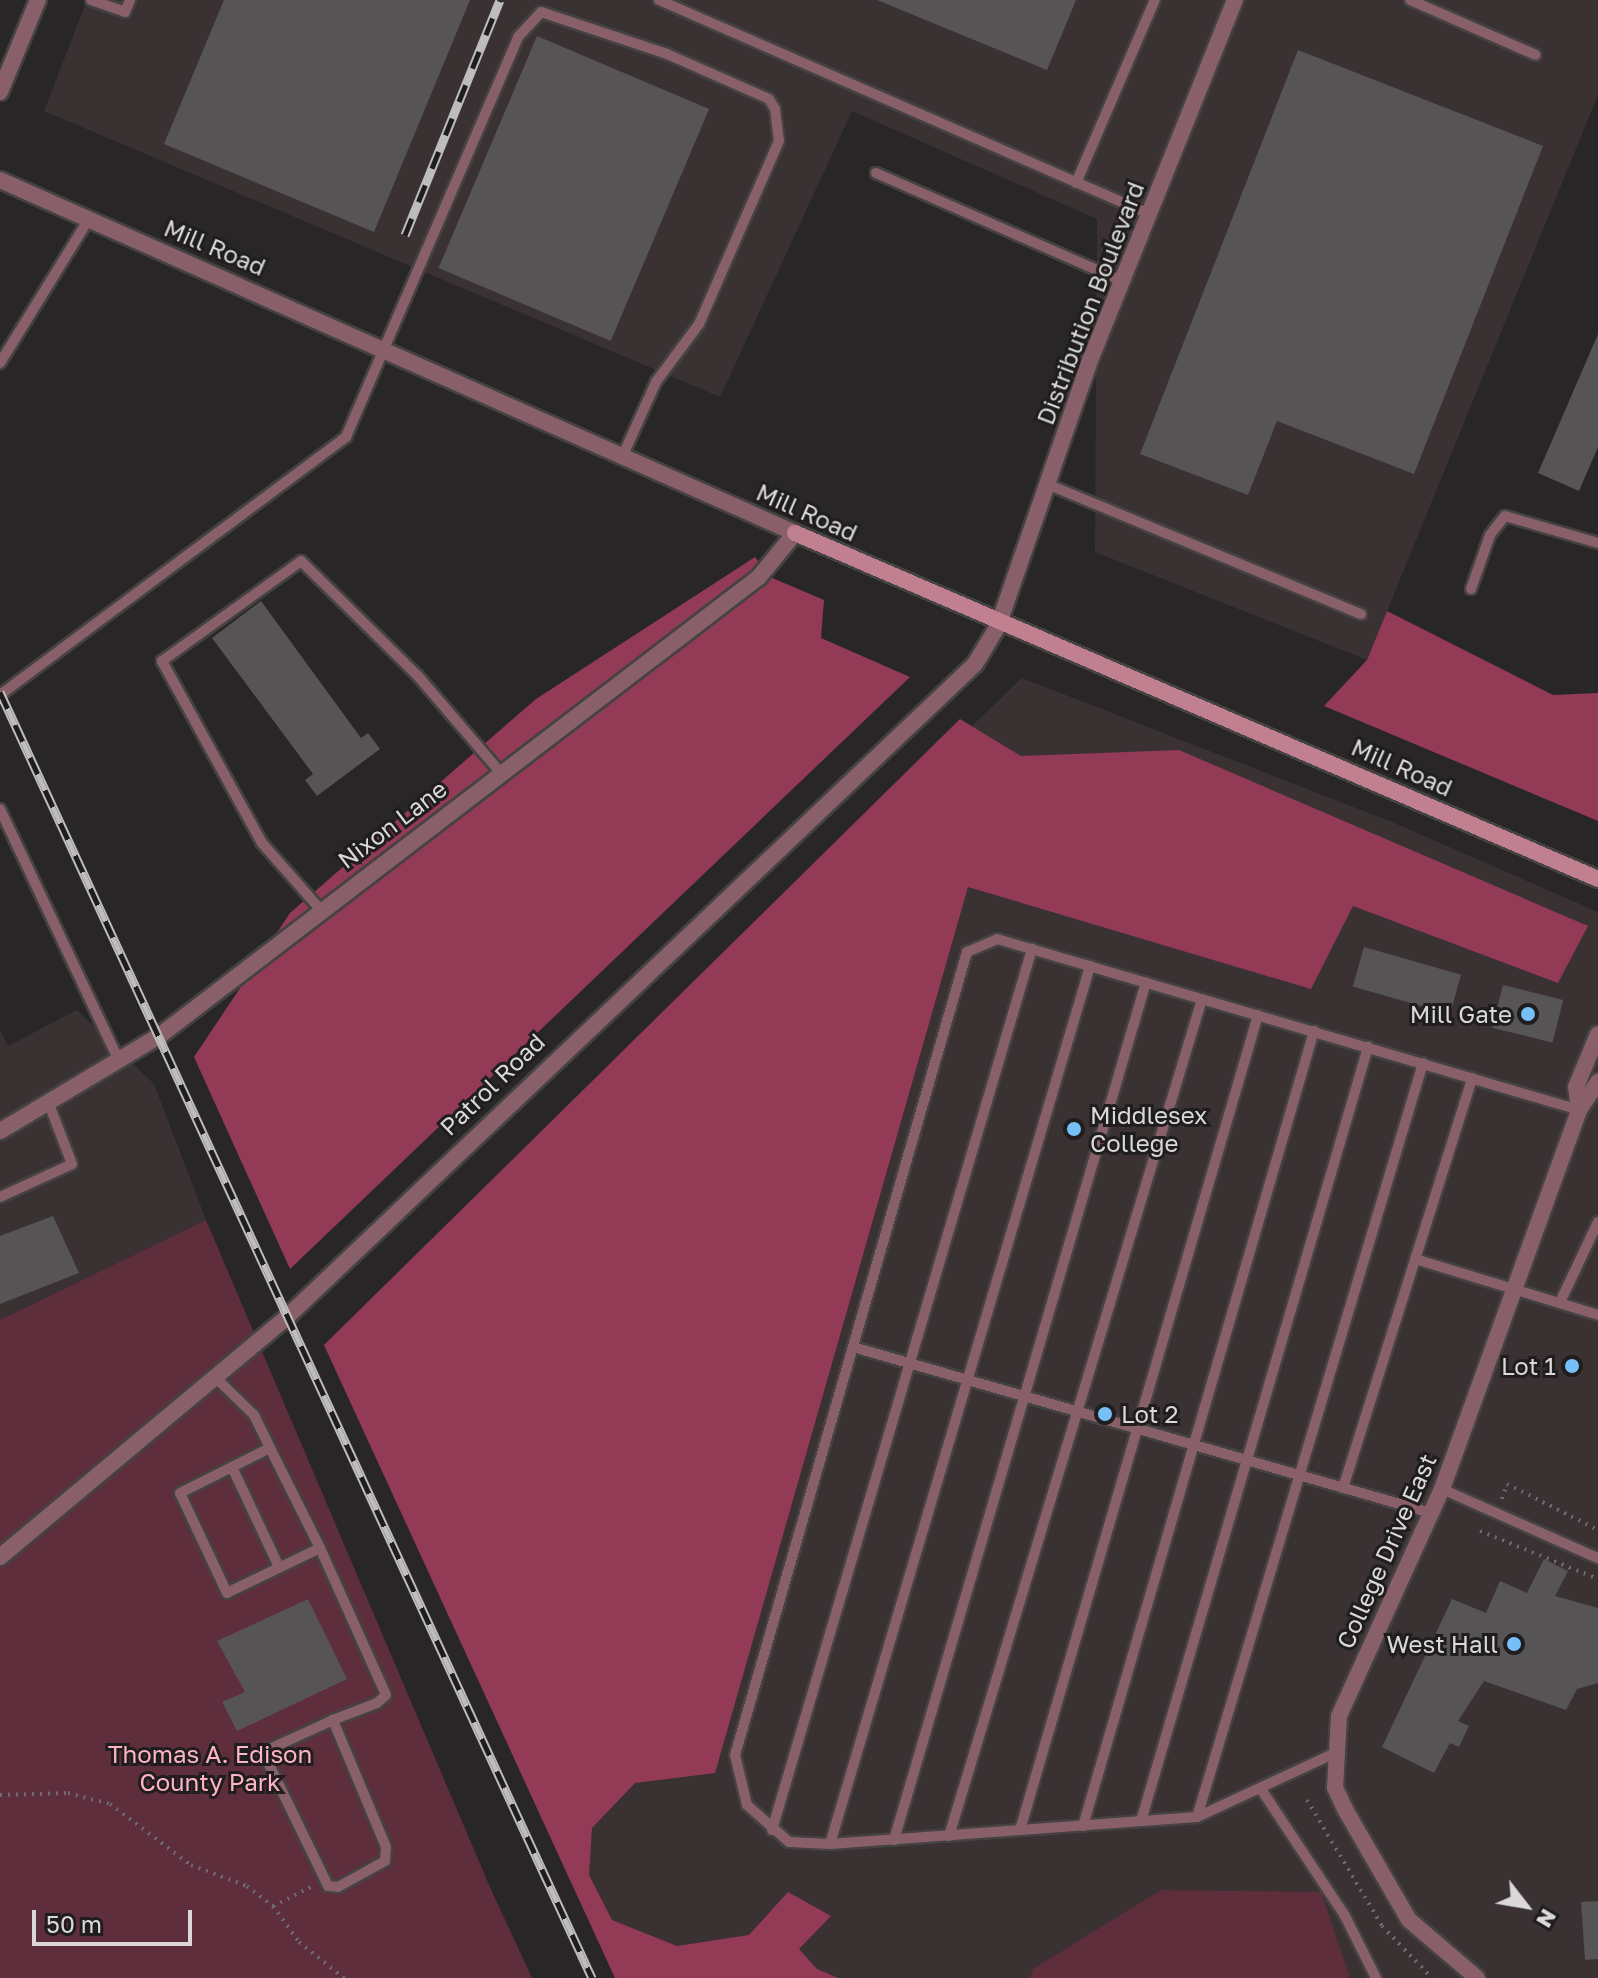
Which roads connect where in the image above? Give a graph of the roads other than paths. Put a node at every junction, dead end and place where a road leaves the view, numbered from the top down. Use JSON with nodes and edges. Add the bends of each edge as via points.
{"nodes":[{"id":1,"x":38,"y":0,"type":"edge"},
{"id":2,"x":91,"y":0,"type":"edge"},
{"id":3,"x":130,"y":0,"type":"edge"},
{"id":4,"x":659,"y":0,"type":"edge"},
{"id":5,"x":1155,"y":0,"type":"edge"},
{"id":6,"x":1235,"y":0,"type":"edge"},
{"id":7,"x":1410,"y":0,"type":"edge"},
{"id":8,"x":1536,"y":55,"type":"dead end"},
{"id":9,"x":0,"y":92,"type":"edge"},
{"id":10,"x":876,"y":173,"type":"dead end"},
{"id":11,"x":0,"y":180,"type":"edge"},
{"id":12,"x":1076,"y":183,"type":"junction"},
{"id":13,"x":1149,"y":214,"type":"junction"},
{"id":14,"x":89,"y":219,"type":"junction"},
{"id":15,"x":1122,"y":281,"type":"junction"},
{"id":16,"x":385,"y":347,"type":"junction"},
{"id":17,"x":0,"y":363,"type":"edge"},
{"id":18,"x":623,"y":455,"type":"junction"},
{"id":19,"x":1047,"y":484,"type":"junction"},
{"id":20,"x":795,"y":533,"type":"junction"},
{"id":21,"x":1598,"y":543,"type":"edge"},
{"id":22,"x":1471,"y":589,"type":"dead end"},
{"id":23,"x":1361,"y":614,"type":"dead end"},
{"id":24,"x":998,"y":626,"type":"junction"},
{"id":25,"x":0,"y":695,"type":"edge"},
{"id":26,"x":500,"y":772,"type":"junction"},
{"id":27,"x":0,"y":809,"type":"edge"},
{"id":28,"x":1598,"y":879,"type":"edge"},
{"id":29,"x":320,"y":909,"type":"junction"},
{"id":30,"x":1032,"y":949,"type":"junction"},
{"id":31,"x":1090,"y":966,"type":"junction"},
{"id":32,"x":1146,"y":982,"type":"junction"},
{"id":33,"x":1202,"y":999,"type":"junction"},
{"id":34,"x":1258,"y":1015,"type":"junction"},
{"id":35,"x":1314,"y":1031,"type":"junction"},
{"id":36,"x":1598,"y":1034,"type":"edge"},
{"id":37,"x":1368,"y":1047,"type":"junction"},
{"id":38,"x":1593,"y":1060,"type":"edge"},
{"id":39,"x":119,"y":1061,"type":"junction"},
{"id":40,"x":1423,"y":1063,"type":"junction"},
{"id":41,"x":1472,"y":1078,"type":"junction"},
{"id":42,"x":1598,"y":1082,"type":"edge"},
{"id":43,"x":49,"y":1104,"type":"junction"},
{"id":44,"x":1579,"y":1110,"type":"junction"},
{"id":45,"x":0,"y":1131,"type":"edge"},
{"id":46,"x":0,"y":1197,"type":"edge"},
{"id":47,"x":1598,"y":1222,"type":"edge"},
{"id":48,"x":1415,"y":1259,"type":"junction"},
{"id":49,"x":1514,"y":1287,"type":"junction"},
{"id":50,"x":1562,"y":1298,"type":"junction"},
{"id":51,"x":1598,"y":1315,"type":"edge"},
{"id":52,"x":853,"y":1347,"type":"junction"},
{"id":53,"x":913,"y":1364,"type":"junction"},
{"id":54,"x":217,"y":1379,"type":"junction"},
{"id":55,"x":970,"y":1380,"type":"junction"},
{"id":56,"x":1024,"y":1395,"type":"junction"},
{"id":57,"x":1078,"y":1410,"type":"junction"},
{"id":58,"x":1137,"y":1429,"type":"junction"},
{"id":59,"x":1193,"y":1444,"type":"junction"},
{"id":60,"x":270,"y":1448,"type":"junction"},
{"id":61,"x":1249,"y":1460,"type":"junction"},
{"id":62,"x":232,"y":1467,"type":"junction"},
{"id":63,"x":1301,"y":1475,"type":"junction"},
{"id":64,"x":1343,"y":1488,"type":"junction"},
{"id":65,"x":1442,"y":1489,"type":"junction"},
{"id":66,"x":1431,"y":1513,"type":"junction"},
{"id":67,"x":320,"y":1548,"type":"junction"},
{"id":68,"x":0,"y":1557,"type":"edge"},
{"id":69,"x":1598,"y":1558,"type":"edge"},
{"id":70,"x":279,"y":1567,"type":"junction"},
{"id":71,"x":333,"y":1720,"type":"junction"},
{"id":72,"x":1335,"y":1753,"type":"junction"},
{"id":73,"x":1261,"y":1789,"type":"junction"},
{"id":74,"x":1197,"y":1817,"type":"junction"},
{"id":75,"x":1141,"y":1821,"type":"junction"},
{"id":76,"x":1083,"y":1826,"type":"junction"},
{"id":77,"x":772,"y":1830,"type":"junction"},
{"id":78,"x":1020,"y":1830,"type":"junction"},
{"id":79,"x":949,"y":1836,"type":"junction"},
{"id":80,"x":894,"y":1840,"type":"junction"},
{"id":81,"x":830,"y":1844,"type":"junction"},
{"id":82,"x":1376,"y":1978,"type":"edge"},
{"id":83,"x":1477,"y":1978,"type":"edge"}],
"edges":[{"from":1,"to":9,"type":"street"},
{"from":2,"to":3,"type":"lane","via":[[125,12]]},
{"from":4,"to":12,"type":"lane"},
{"from":5,"to":12,"type":"lane"},
{"from":6,"to":13,"type":"street","name":"Distribution Boulevard"},
{"from":7,"to":8,"type":"lane"},
{"from":10,"to":15,"type":"lane"},
{"from":11,"to":14,"type":"street","name":"Mill Road"},
{"from":12,"to":13,"type":"lane"},
{"from":13,"to":15,"type":"street","name":"Distribution Boulevard"},
{"from":14,"to":16,"type":"street","name":"Mill Road"},
{"from":14,"to":17,"type":"lane"},
{"from":15,"to":19,"type":"street","name":"Distribution Boulevard"},
{"from":16,"to":18,"type":"street","name":"Mill Road"},
{"from":16,"to":18,"type":"lane","via":[[532,16],[567,15],[769,99],[779,141],[699,324],[656,382]]},
{"from":16,"to":25,"type":"lane","via":[[358,419],[332,451]]},
{"from":18,"to":20,"type":"street","name":"Mill Road"},
{"from":19,"to":23,"type":"lane"},
{"from":19,"to":24,"type":"street","name":"Distribution Boulevard"},
{"from":20,"to":24,"type":"street","name":"Mill Road"},
{"from":20,"to":26,"type":"street","name":"Nixon Lane","via":[[759,577]]},
{"from":21,"to":22,"type":"lane","via":[[1505,516],[1490,535]]},
{"from":24,"to":28,"type":"street","name":"Mill Road","via":[[1181,697]]},
{"from":24,"to":54,"type":"street","name":"Patrol Road","via":[[975,664]]},
{"from":26,"to":29,"type":"street","name":"Nixon Lane"},
{"from":26,"to":29,"type":"lane","via":[[418,676],[301,561],[162,661],[262,843]]},
{"from":27,"to":39,"type":"lane"},
{"from":29,"to":39,"type":"street","name":"Nixon Lane"},
{"from":30,"to":31,"type":"lane"},
{"from":30,"to":52,"type":"lane","via":[[997,939],[967,952]]},
{"from":30,"to":53,"type":"lane"},
{"from":31,"to":32,"type":"lane"},
{"from":31,"to":55,"type":"lane"},
{"from":32,"to":33,"type":"lane"},
{"from":32,"to":56,"type":"lane"},
{"from":33,"to":34,"type":"lane"},
{"from":33,"to":57,"type":"lane"},
{"from":34,"to":35,"type":"lane"},
{"from":34,"to":58,"type":"lane"},
{"from":35,"to":37,"type":"lane"},
{"from":35,"to":59,"type":"lane"},
{"from":36,"to":38,"type":"street","name":"College Drive East"},
{"from":37,"to":40,"type":"lane"},
{"from":37,"to":61,"type":"lane"},
{"from":38,"to":44,"type":"street","name":"College Drive East","via":[[1576,1087]]},
{"from":39,"to":43,"type":"street","name":"Nixon Lane"},
{"from":40,"to":41,"type":"lane"},
{"from":40,"to":63,"type":"lane"},
{"from":41,"to":44,"type":"lane"},
{"from":41,"to":48,"type":"lane"},
{"from":42,"to":44,"type":"street","name":"College Drive East"},
{"from":43,"to":45,"type":"street","name":"Nixon Lane"},
{"from":43,"to":46,"type":"lane","via":[[72,1164]]},
{"from":44,"to":49,"type":"street","name":"College Drive East"},
{"from":47,"to":50,"type":"lane"},
{"from":48,"to":49,"type":"lane"},
{"from":48,"to":64,"type":"lane"},
{"from":49,"to":50,"type":"lane"},
{"from":49,"to":65,"type":"street","name":"College Drive East"},
{"from":50,"to":51,"type":"lane"},
{"from":52,"to":53,"type":"lane"},
{"from":52,"to":77,"type":"lane","via":[[735,1755],[747,1805]]},
{"from":53,"to":55,"type":"lane"},
{"from":53,"to":77,"type":"lane"},
{"from":54,"to":60,"type":"lane","via":[[254,1415]]},
{"from":54,"to":68,"type":"street","name":"Patrol Road"},
{"from":55,"to":56,"type":"lane"},
{"from":55,"to":81,"type":"lane"},
{"from":56,"to":57,"type":"lane"},
{"from":56,"to":80,"type":"lane"},
{"from":57,"to":58,"type":"lane"},
{"from":57,"to":79,"type":"lane"},
{"from":58,"to":59,"type":"lane"},
{"from":58,"to":78,"type":"lane"},
{"from":59,"to":61,"type":"lane"},
{"from":59,"to":76,"type":"lane"},
{"from":60,"to":62,"type":"lane"},
{"from":60,"to":67,"type":"lane"},
{"from":61,"to":63,"type":"lane"},
{"from":61,"to":75,"type":"lane"},
{"from":62,"to":70,"type":"lane"},
{"from":62,"to":70,"type":"lane","via":[[180,1493],[227,1593]]},
{"from":63,"to":64,"type":"lane"},
{"from":63,"to":74,"type":"lane"},
{"from":64,"to":66,"type":"lane"},
{"from":65,"to":66,"type":"street","name":"College Drive East"},
{"from":65,"to":69,"type":"lane"},
{"from":66,"to":72,"type":"street","name":"College Drive East","via":[[1339,1716]]},
{"from":67,"to":70,"type":"lane"},
{"from":67,"to":71,"type":"lane","via":[[386,1695]]},
{"from":71,"to":71,"type":"lane","via":[[263,1752],[325,1879],[338,1887],[385,1861]]},
{"from":72,"to":73,"type":"lane"},
{"from":72,"to":83,"type":"street","name":"College Drive East","via":[[1335,1788],[1399,1906]]},
{"from":73,"to":74,"type":"lane"},
{"from":73,"to":82,"type":"lane","via":[[1330,1890]]},
{"from":74,"to":75,"type":"lane"},
{"from":75,"to":76,"type":"lane"},
{"from":76,"to":78,"type":"lane"},
{"from":77,"to":81,"type":"lane","via":[[789,1842]]},
{"from":78,"to":79,"type":"lane"},
{"from":79,"to":80,"type":"lane"},
{"from":80,"to":81,"type":"lane"}]}
